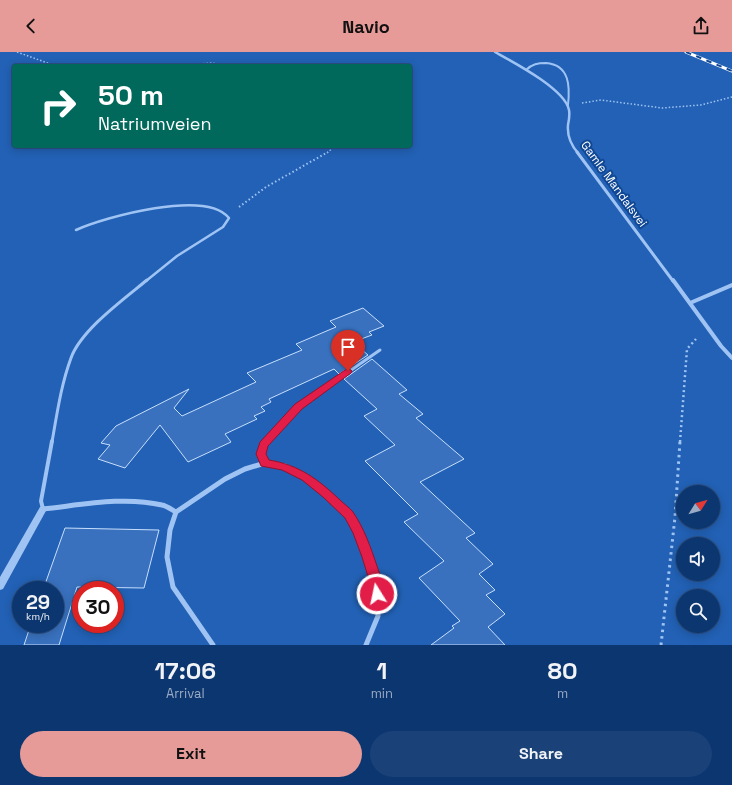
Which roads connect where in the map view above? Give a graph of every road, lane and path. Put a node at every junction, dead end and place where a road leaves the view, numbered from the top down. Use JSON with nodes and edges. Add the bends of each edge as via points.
{"nodes":[{"id":1,"x":17,"y":52,"type":"edge"},
{"id":2,"x":495,"y":52,"type":"edge"},
{"id":3,"x":50,"y":64,"type":"edge"},
{"id":4,"x":200,"y":64,"type":"edge"},
{"id":5,"x":225,"y":64,"type":"edge"},
{"id":6,"x":526,"y":70,"type":"junction"},
{"id":7,"x":732,"y":97,"type":"edge"},
{"id":8,"x":568,"y":105,"type":"junction"},
{"id":9,"x":333,"y":148,"type":"edge"},
{"id":10,"x":229,"y":215,"type":"junction"},
{"id":11,"x":76,"y":230,"type":"dead end"},
{"id":12,"x":732,"y":285,"type":"edge"},
{"id":13,"x":690,"y":303,"type":"junction"},
{"id":14,"x":708,"y":327,"type":"junction"},
{"id":15,"x":380,"y":350,"type":"dead end"},
{"id":16,"x":732,"y":358,"type":"edge"},
{"id":17,"x":265,"y":463,"type":"junction"},
{"id":18,"x":43,"y":510,"type":"junction"},
{"id":19,"x":176,"y":512,"type":"junction"},
{"id":20,"x":0,"y":586,"type":"edge"},
{"id":21,"x":213,"y":645,"type":"edge"},
{"id":22,"x":366,"y":645,"type":"edge"},
{"id":23,"x":660,"y":645,"type":"edge"}],
"edges":[{"from":1,"to":3,"type":"path"},
{"from":2,"to":6,"type":"street"},
{"from":4,"to":5,"type":"path"},
{"from":6,"to":8,"type":"street","via":[[555,91]]},
{"from":6,"to":8,"type":"lane","via":[[538,63],[553,63],[561,67],[568,82]]},
{"from":7,"to":8,"type":"path","via":[[701,105],[662,108],[601,100]]},
{"from":8,"to":13,"type":"street","name":"Gamle Mandalsvei","via":[[570,117],[567,130],[575,150]]},
{"from":9,"to":10,"type":"path","via":[[325,155],[266,188]]},
{"from":10,"to":11,"type":"lane","via":[[220,210],[204,207],[168,207],[135,212]]},
{"from":10,"to":18,"type":"lane","via":[[229,221],[223,227],[171,261],[112,310],[82,340],[71,357],[61,393],[43,490]]},
{"from":12,"to":13,"type":"street"},
{"from":13,"to":14,"type":"street","name":"Gamle Mandalsvei"},
{"from":14,"to":16,"type":"street","name":"Gamle Mandalsvei"},
{"from":14,"to":23,"type":"path","via":[[687,349],[675,517]]},
{"from":15,"to":17,"type":"lane","via":[[298,406],[264,445],[261,454]]},
{"from":17,"to":19,"type":"street","via":[[225,479]]},
{"from":17,"to":22,"type":"street","via":[[285,466],[306,478],[349,515],[358,532],[376,583],[378,616]]},
{"from":18,"to":19,"type":"street","via":[[144,503],[164,506]]},
{"from":18,"to":20,"type":"street"},
{"from":19,"to":21,"type":"street","via":[[170,530],[167,558],[173,587]]}]}
